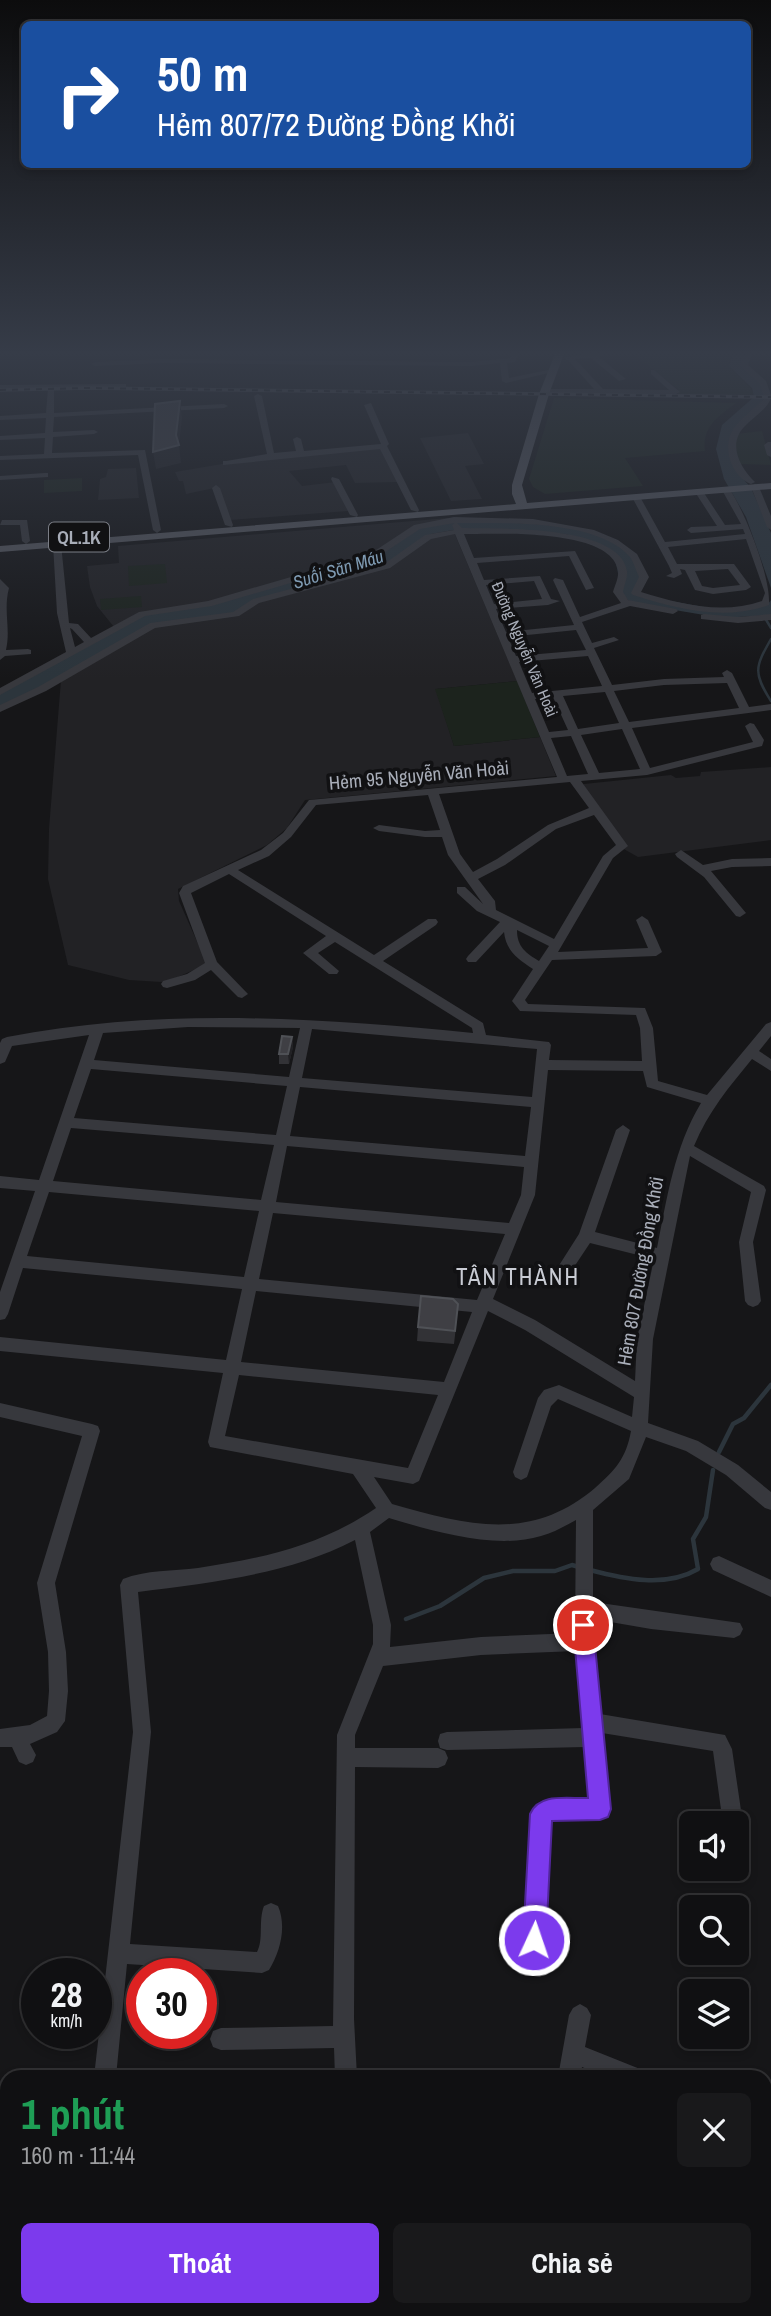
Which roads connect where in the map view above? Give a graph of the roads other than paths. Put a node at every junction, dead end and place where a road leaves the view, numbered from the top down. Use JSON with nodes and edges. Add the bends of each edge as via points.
{"nodes":[{"id":1,"x":146,"y":462,"type":"edge"},
{"id":2,"x":232,"y":462,"type":"edge"},
{"id":3,"x":392,"y":462,"type":"edge"},
{"id":4,"x":524,"y":462,"type":"edge"},
{"id":5,"x":736,"y":462,"type":"edge"},
{"id":6,"x":226,"y":463,"type":"dead end"},
{"id":7,"x":45,"y":475,"type":"dead end"},
{"id":8,"x":0,"y":478,"type":"edge"},
{"id":9,"x":335,"y":479,"type":"dead end"},
{"id":10,"x":771,"y":481,"type":"edge"},
{"id":11,"x":753,"y":485,"type":"junction"},
{"id":12,"x":771,"y":486,"type":"edge"},
{"id":13,"x":723,"y":487,"type":"junction"},
{"id":14,"x":216,"y":488,"type":"dead end"},
{"id":15,"x":699,"y":492,"type":"junction"},
{"id":16,"x":636,"y":497,"type":"junction"},
{"id":17,"x":521,"y":504,"type":"junction"},
{"id":18,"x":415,"y":510,"type":"junction"},
{"id":19,"x":354,"y":514,"type":"junction"},
{"id":20,"x":452,"y":518,"type":"junction"},
{"id":21,"x":2,"y":523,"type":"dead end"},
{"id":22,"x":229,"y":524,"type":"junction"},
{"id":23,"x":747,"y":526,"type":"junction"},
{"id":24,"x":771,"y":527,"type":"edge"},
{"id":25,"x":723,"y":528,"type":"junction"},
{"id":26,"x":691,"y":530,"type":"dead end"},
{"id":27,"x":158,"y":533,"type":"junction"},
{"id":28,"x":457,"y":533,"type":"junction"},
{"id":29,"x":508,"y":536,"type":"dead end"},
{"id":30,"x":751,"y":536,"type":"junction"},
{"id":31,"x":26,"y":541,"type":"junction"},
{"id":32,"x":0,"y":543,"type":"edge"},
{"id":33,"x":57,"y":544,"type":"junction"},
{"id":34,"x":665,"y":545,"type":"junction"},
{"id":35,"x":0,"y":549,"type":"edge"},
{"id":36,"x":368,"y":557,"type":"junction"},
{"id":37,"x":514,"y":558,"type":"junction"},
{"id":38,"x":471,"y":561,"type":"junction"},
{"id":39,"x":674,"y":566,"type":"junction"},
{"id":40,"x":689,"y":568,"type":"junction"},
{"id":41,"x":373,"y":570,"type":"junction"},
{"id":42,"x":671,"y":576,"type":"dead end"},
{"id":43,"x":622,"y":577,"type":"junction"},
{"id":44,"x":526,"y":579,"type":"junction"},
{"id":45,"x":643,"y":579,"type":"junction"},
{"id":46,"x":558,"y":580,"type":"dead end"},
{"id":47,"x":0,"y":582,"type":"edge"},
{"id":48,"x":480,"y":583,"type":"junction"},
{"id":49,"x":589,"y":588,"type":"dead end"},
{"id":50,"x":220,"y":599,"type":"junction"},
{"id":51,"x":568,"y":600,"type":"junction"},
{"id":52,"x":548,"y":601,"type":"junction"},
{"id":53,"x":629,"y":603,"type":"junction"},
{"id":54,"x":0,"y":605,"type":"edge"},
{"id":55,"x":490,"y":607,"type":"junction"},
{"id":56,"x":223,"y":617,"type":"junction"},
{"id":57,"x":768,"y":618,"type":"edge"},
{"id":58,"x":579,"y":624,"type":"junction"},
{"id":59,"x":64,"y":625,"type":"junction"},
{"id":60,"x":544,"y":631,"type":"junction"},
{"id":61,"x":502,"y":635,"type":"junction"},
{"id":62,"x":614,"y":640,"type":"dead end"},
{"id":63,"x":90,"y":642,"type":"junction"},
{"id":64,"x":589,"y":650,"type":"junction"},
{"id":65,"x":1,"y":652,"type":"edge"},
{"id":66,"x":28,"y":652,"type":"dead end"},
{"id":67,"x":71,"y":653,"type":"junction"},
{"id":68,"x":556,"y":656,"type":"junction"},
{"id":69,"x":513,"y":659,"type":"junction"},
{"id":70,"x":609,"y":689,"type":"junction"},
{"id":71,"x":0,"y":692,"type":"edge"},
{"id":72,"x":557,"y":694,"type":"junction"},
{"id":73,"x":528,"y":697,"type":"junction"},
{"id":74,"x":769,"y":707,"type":"edge"},
{"id":75,"x":0,"y":709,"type":"edge"},
{"id":76,"x":745,"y":709,"type":"junction"},
{"id":77,"x":750,"y":726,"type":"dead end"},
{"id":78,"x":627,"y":728,"type":"junction"},
{"id":79,"x":575,"y":733,"type":"junction"},
{"id":80,"x":545,"y":736,"type":"junction"},
{"id":81,"x":647,"y":772,"type":"junction"},
{"id":82,"x":594,"y":775,"type":"junction"},
{"id":83,"x":567,"y":778,"type":"junction"},
{"id":84,"x":433,"y":793,"type":"junction"},
{"id":85,"x":595,"y":810,"type":"junction"},
{"id":86,"x":379,"y":828,"type":"dead end"},
{"id":87,"x":445,"y":833,"type":"junction"},
{"id":88,"x":681,"y":854,"type":"dead end"},
{"id":89,"x":771,"y":862,"type":"edge"},
{"id":90,"x":701,"y":869,"type":"junction"},
{"id":91,"x":232,"y":871,"type":"junction"},
{"id":92,"x":471,"y":878,"type":"junction"},
{"id":93,"x":461,"y":890,"type":"dead end"},
{"id":94,"x":489,"y":912,"type":"junction"},
{"id":95,"x":740,"y":913,"type":"dead end"},
{"id":96,"x":642,"y":920,"type":"dead end"},
{"id":97,"x":432,"y":922,"type":"dead end"},
{"id":98,"x":509,"y":923,"type":"junction"},
{"id":99,"x":335,"y":936,"type":"junction"},
{"id":100,"x":553,"y":951,"type":"junction"},
{"id":101,"x":472,"y":959,"type":"dead end"},
{"id":102,"x":374,"y":961,"type":"junction"},
{"id":103,"x":212,"y":964,"type":"junction"},
{"id":104,"x":541,"y":968,"type":"junction"},
{"id":105,"x":333,"y":971,"type":"dead end"},
{"id":106,"x":167,"y":984,"type":"dead end"},
{"id":107,"x":242,"y":994,"type":"dead end"},
{"id":108,"x":307,"y":1024,"type":"junction"},
{"id":109,"x":771,"y":1027,"type":"edge"},
{"id":110,"x":97,"y":1031,"type":"junction"},
{"id":111,"x":480,"y":1039,"type":"junction"},
{"id":112,"x":750,"y":1051,"type":"junction"},
{"id":113,"x":0,"y":1059,"type":"edge"},
{"id":114,"x":86,"y":1064,"type":"junction"},
{"id":115,"x":542,"y":1065,"type":"junction"},
{"id":116,"x":647,"y":1066,"type":"junction"},
{"id":117,"x":771,"y":1066,"type":"edge"},
{"id":118,"x":295,"y":1082,"type":"junction"},
{"id":119,"x":710,"y":1101,"type":"junction"},
{"id":120,"x":538,"y":1103,"type":"junction"},
{"id":121,"x":66,"y":1122,"type":"junction"},
{"id":122,"x":623,"y":1130,"type":"dead end"},
{"id":123,"x":282,"y":1141,"type":"junction"},
{"id":124,"x":687,"y":1148,"type":"junction"},
{"id":125,"x":532,"y":1162,"type":"junction"},
{"id":126,"x":0,"y":1182,"type":"edge"},
{"id":127,"x":44,"y":1186,"type":"junction"},
{"id":128,"x":268,"y":1207,"type":"junction"},
{"id":129,"x":514,"y":1229,"type":"junction"},
{"id":130,"x":586,"y":1236,"type":"junction"},
{"id":131,"x":664,"y":1256,"type":"junction"},
{"id":132,"x":18,"y":1261,"type":"junction"},
{"id":133,"x":559,"y":1278,"type":"dead end"},
{"id":134,"x":251,"y":1284,"type":"junction"},
{"id":135,"x":753,"y":1301,"type":"dead end"},
{"id":136,"x":483,"y":1304,"type":"junction"},
{"id":137,"x":0,"y":1314,"type":"edge"},
{"id":138,"x":0,"y":1344,"type":"edge"},
{"id":139,"x":233,"y":1368,"type":"junction"},
{"id":140,"x":447,"y":1389,"type":"junction"},
{"id":141,"x":641,"y":1393,"type":"junction"},
{"id":142,"x":0,"y":1410,"type":"edge"},
{"id":143,"x":640,"y":1426,"type":"junction"},
{"id":144,"x":358,"y":1467,"type":"junction"},
{"id":145,"x":522,"y":1472,"type":"dead end"},
{"id":146,"x":771,"y":1502,"type":"edge"},
{"id":147,"x":585,"y":1508,"type":"junction"},
{"id":148,"x":387,"y":1510,"type":"junction"},
{"id":149,"x":361,"y":1531,"type":"junction"},
{"id":150,"x":719,"y":1564,"type":"dead end"},
{"id":151,"x":771,"y":1589,"type":"edge"},
{"id":152,"x":583,"y":1608,"type":"junction"},
{"id":153,"x":734,"y":1629,"type":"dead end"},
{"id":154,"x":583,"y":1642,"type":"junction"},
{"id":155,"x":379,"y":1657,"type":"junction"},
{"id":156,"x":593,"y":1729,"type":"junction"},
{"id":157,"x":8,"y":1738,"type":"edge"},
{"id":158,"x":26,"y":1755,"type":"dead end"},
{"id":159,"x":346,"y":1757,"type":"junction"},
{"id":160,"x":731,"y":1811,"type":"edge"},
{"id":161,"x":271,"y":1913,"type":"dead end"},
{"id":162,"x":117,"y":1953,"type":"junction"},
{"id":163,"x":533,"y":1965,"type":"dead end"},
{"id":164,"x":580,"y":2015,"type":"dead end"},
{"id":165,"x":344,"y":2037,"type":"junction"},
{"id":166,"x":221,"y":2039,"type":"dead end"},
{"id":167,"x":573,"y":2053,"type":"junction"},
{"id":168,"x":106,"y":2070,"type":"edge"},
{"id":169,"x":346,"y":2070,"type":"edge"},
{"id":170,"x":570,"y":2070,"type":"edge"},
{"id":171,"x":615,"y":2070,"type":"edge"}],
"edges":[{"from":1,"to":27,"type":"street"},
{"from":2,"to":6,"type":"street"},
{"from":3,"to":18,"type":"street"},
{"from":4,"to":17,"type":"main road","via":[[516,489]]},
{"from":5,"to":11,"type":"street"},
{"from":7,"to":8,"type":"street"},
{"from":9,"to":19,"type":"street"},
{"from":10,"to":11,"type":"main road","number":"QL.1K"},
{"from":11,"to":12,"type":"main road","number":"QL.1K"},
{"from":11,"to":13,"type":"main road","number":"QL.1K"},
{"from":11,"to":24,"type":"street"},
{"from":13,"to":15,"type":"main road","number":"QL.1K"},
{"from":13,"to":17,"type":"main road","number":"QL.1K"},
{"from":13,"to":23,"type":"street"},
{"from":14,"to":22,"type":"street"},
{"from":15,"to":16,"type":"main road","number":"QL.1K"},
{"from":15,"to":25,"type":"street"},
{"from":16,"to":17,"type":"main road","number":"QL.1K"},
{"from":16,"to":34,"type":"street"},
{"from":17,"to":18,"type":"main road","number":"QL.1K"},
{"from":17,"to":20,"type":"main road","number":"QL.1K"},
{"from":18,"to":19,"type":"main road","number":"QL.1K"},
{"from":19,"to":22,"type":"main road","number":"QL.1K"},
{"from":20,"to":27,"type":"main road","number":"QL.1K"},
{"from":20,"to":28,"type":"street","name":"Đường Nguyễn Văn Hoài"},
{"from":20,"to":36,"type":"street","via":[[417,527]]},
{"from":20,"to":45,"type":"street","via":[[557,524],[592,532],[630,551],[640,564]]},
{"from":21,"to":31,"type":"street","via":[[24,522]]},
{"from":22,"to":27,"type":"main road","number":"QL.1K"},
{"from":23,"to":25,"type":"street"},
{"from":23,"to":30,"type":"street"},
{"from":25,"to":26,"type":"street"},
{"from":27,"to":31,"type":"main road","number":"QL.1K"},
{"from":27,"to":33,"type":"main road","number":"QL.1K"},
{"from":28,"to":29,"type":"street"},
{"from":28,"to":38,"type":"street","name":"Đường Nguyễn Văn Hoài"},
{"from":28,"to":41,"type":"street","via":[[428,537],[387,566]]},
{"from":28,"to":43,"type":"street","via":[[561,535],[588,542],[617,560]]},
{"from":30,"to":34,"type":"street"},
{"from":30,"to":45,"type":"street","via":[[770,593],[760,606],[721,609],[665,601],[636,593]]},
{"from":31,"to":32,"type":"main road","number":"QL.1K"},
{"from":33,"to":35,"type":"main road","number":"QL.1K"},
{"from":33,"to":59,"type":"street"},
{"from":34,"to":39,"type":"street"},
{"from":36,"to":41,"type":"street"},
{"from":36,"to":50,"type":"street"},
{"from":37,"to":38,"type":"street"},
{"from":37,"to":44,"type":"street"},
{"from":37,"to":49,"type":"street","via":[[572,553]]},
{"from":38,"to":48,"type":"street","name":"Đường Nguyễn Văn Hoài"},
{"from":39,"to":40,"type":"street"},
{"from":39,"to":42,"type":"street","via":[[677,573]]},
{"from":40,"to":40,"type":"street","via":[[731,566],[746,587],[698,588]]},
{"from":41,"to":56,"type":"street","via":[[256,601]]},
{"from":43,"to":45,"type":"street"},
{"from":43,"to":53,"type":"street","via":[[618,592]]},
{"from":44,"to":48,"type":"street"},
{"from":44,"to":52,"type":"street","via":[[537,578]]},
{"from":46,"to":51,"type":"street"},
{"from":47,"to":54,"type":"street","via":[[4,592]]},
{"from":48,"to":55,"type":"street","name":"Đường Nguyễn Văn Hoài"},
{"from":50,"to":56,"type":"street"},
{"from":50,"to":63,"type":"street","via":[[142,614]]},
{"from":51,"to":52,"type":"street"},
{"from":51,"to":58,"type":"street"},
{"from":52,"to":55,"type":"street"},
{"from":53,"to":57,"type":"street","via":[[721,619]]},
{"from":53,"to":58,"type":"street"},
{"from":54,"to":65,"type":"street"},
{"from":55,"to":61,"type":"street","name":"Đường Nguyễn Văn Hoài"},
{"from":56,"to":75,"type":"street","via":[[153,625]]},
{"from":58,"to":60,"type":"street"},
{"from":58,"to":64,"type":"street"},
{"from":59,"to":63,"type":"street","via":[[75,626]]},
{"from":59,"to":67,"type":"street"},
{"from":60,"to":61,"type":"street"},
{"from":60,"to":68,"type":"street"},
{"from":61,"to":69,"type":"street","name":"Đường Nguyễn Văn Hoài"},
{"from":62,"to":64,"type":"street"},
{"from":63,"to":67,"type":"street"},
{"from":64,"to":68,"type":"street"},
{"from":64,"to":70,"type":"street"},
{"from":65,"to":66,"type":"street"},
{"from":67,"to":71,"type":"street"},
{"from":68,"to":69,"type":"street"},
{"from":69,"to":73,"type":"street","name":"Đường Nguyễn Văn Hoài"},
{"from":70,"to":72,"type":"street"},
{"from":70,"to":76,"type":"street","via":[[728,676]]},
{"from":70,"to":78,"type":"street"},
{"from":72,"to":73,"type":"street"},
{"from":72,"to":79,"type":"street"},
{"from":73,"to":80,"type":"street","name":"Đường Nguyễn Văn Hoài"},
{"from":74,"to":76,"type":"street"},
{"from":76,"to":78,"type":"street"},
{"from":77,"to":81,"type":"street","name":"Hẻm 95 Nguyễn Văn Hoài","via":[[758,744]]},
{"from":78,"to":79,"type":"street"},
{"from":78,"to":81,"type":"street"},
{"from":79,"to":80,"type":"street"},
{"from":79,"to":82,"type":"street"},
{"from":80,"to":83,"type":"street","name":"Đường Nguyễn Văn Hoài"},
{"from":81,"to":82,"type":"street","name":"Hẻm 95 Nguyễn Văn Hoài"},
{"from":82,"to":83,"type":"street","name":"Hẻm 95 Nguyễn Văn Hoài"},
{"from":83,"to":84,"type":"street","name":"Hẻm 95 Nguyễn Văn Hoài"},
{"from":83,"to":85,"type":"street","name":"Đường Nguyễn Văn Hoài"},
{"from":84,"to":87,"type":"street"},
{"from":84,"to":91,"type":"street","name":"Hẻm 95 Nguyễn Văn Hoài","via":[[313,802],[279,844]]},
{"from":85,"to":92,"type":"street","via":[[552,827]]},
{"from":85,"to":100,"type":"street","name":"Đường Nguyễn Văn Hoài","via":[[622,846],[607,859]]},
{"from":86,"to":87,"type":"street"},
{"from":87,"to":92,"type":"street"},
{"from":88,"to":90,"type":"street"},
{"from":89,"to":90,"type":"street"},
{"from":90,"to":95,"type":"street"},
{"from":91,"to":99,"type":"street"},
{"from":91,"to":103,"type":"street","name":"Hẻm 95 Nguyễn Văn Hoài","via":[[186,891]]},
{"from":92,"to":94,"type":"street","via":[[489,901]]},
{"from":93,"to":94,"type":"street"},
{"from":94,"to":98,"type":"street"},
{"from":96,"to":100,"type":"street","via":[[656,953]]},
{"from":97,"to":102,"type":"street"},
{"from":98,"to":100,"type":"street"},
{"from":98,"to":101,"type":"street"},
{"from":98,"to":104,"type":"street","via":[[516,952]]},
{"from":99,"to":102,"type":"street"},
{"from":99,"to":105,"type":"street","via":[[309,953]]},
{"from":100,"to":104,"type":"street"},
{"from":102,"to":111,"type":"street","via":[[478,1026]]},
{"from":103,"to":106,"type":"street"},
{"from":103,"to":107,"type":"street"},
{"from":104,"to":116,"type":"street","via":[[518,997],[521,1006],[640,1011]]},
{"from":108,"to":110,"type":"street","via":[[213,1022]]},
{"from":108,"to":111,"type":"street"},
{"from":108,"to":118,"type":"street"},
{"from":109,"to":112,"type":"street","name":"Hẻm 807 Đường Đồng Khởi"},
{"from":110,"to":113,"type":"street","via":[[7,1042]]},
{"from":110,"to":114,"type":"street"},
{"from":111,"to":115,"type":"street","via":[[544,1045]]},
{"from":112,"to":117,"type":"street"},
{"from":112,"to":119,"type":"street","name":"Hẻm 807 Đường Đồng Khởi"},
{"from":114,"to":118,"type":"street"},
{"from":114,"to":121,"type":"street"},
{"from":115,"to":116,"type":"street"},
{"from":115,"to":120,"type":"street"},
{"from":116,"to":119,"type":"street","via":[[652,1084],[658,1088]]},
{"from":118,"to":120,"type":"street"},
{"from":118,"to":123,"type":"street"},
{"from":119,"to":124,"type":"street","name":"Hẻm 807 Đường Đồng Khởi"},
{"from":120,"to":125,"type":"street"},
{"from":121,"to":123,"type":"street"},
{"from":121,"to":127,"type":"street"},
{"from":122,"to":130,"type":"street"},
{"from":123,"to":125,"type":"street"},
{"from":123,"to":128,"type":"street"},
{"from":124,"to":131,"type":"street","name":"Hẻm 807 Đường Đồng Khởi","via":[[676,1181]]},
{"from":124,"to":135,"type":"street","via":[[759,1189],[746,1242]]},
{"from":125,"to":129,"type":"street","via":[[528,1195]]},
{"from":126,"to":127,"type":"street"},
{"from":127,"to":128,"type":"street"},
{"from":127,"to":132,"type":"street"},
{"from":128,"to":129,"type":"street"},
{"from":128,"to":134,"type":"street"},
{"from":129,"to":136,"type":"street"},
{"from":130,"to":131,"type":"street"},
{"from":130,"to":133,"type":"street"},
{"from":131,"to":141,"type":"street","name":"Hẻm 807 Đường Đồng Khởi","via":[[645,1339]]},
{"from":132,"to":134,"type":"street"},
{"from":132,"to":137,"type":"street"},
{"from":134,"to":136,"type":"street"},
{"from":134,"to":139,"type":"street"},
{"from":136,"to":140,"type":"street"},
{"from":136,"to":141,"type":"street","via":[[530,1325]]},
{"from":138,"to":139,"type":"street"},
{"from":139,"to":140,"type":"street"},
{"from":139,"to":144,"type":"street","via":[[216,1442]]},
{"from":140,"to":144,"type":"street","via":[[413,1476]]},
{"from":141,"to":143,"type":"street","name":"Hẻm 807 Đường Đồng Khởi"},
{"from":142,"to":157,"type":"street","via":[[92,1431],[46,1583],[55,1646],[56,1721],[47,1728]]},
{"from":143,"to":145,"type":"street","via":[[567,1394],[550,1395]]},
{"from":143,"to":146,"type":"street","via":[[692,1446],[732,1470]]},
{"from":143,"to":147,"type":"street","name":"Hẻm 807 Đường Đồng Khởi","via":[[623,1474]]},
{"from":144,"to":148,"type":"street"},
{"from":147,"to":148,"type":"street","name":"Hẻm 807 Đường Đồng Khởi","via":[[540,1529],[503,1532],[454,1529]]},
{"from":147,"to":152,"type":"street"},
{"from":148,"to":149,"type":"street"},
{"from":149,"to":155,"type":"street","via":[[382,1625]]},
{"from":149,"to":162,"type":"street","via":[[281,1563],[128,1585],[142,1732]]},
{"from":150,"to":151,"type":"street"},
{"from":152,"to":153,"type":"street"},
{"from":152,"to":154,"type":"street"},
{"from":154,"to":155,"type":"street"},
{"from":154,"to":156,"type":"street"},
{"from":155,"to":159,"type":"street","via":[[346,1735]]},
{"from":156,"to":159,"type":"street"},
{"from":156,"to":160,"type":"street","via":[[718,1742],[723,1749]]},
{"from":156,"to":163,"type":"street","via":[[600,1809],[546,1810],[541,1814]]},
{"from":157,"to":158,"type":"street"},
{"from":159,"to":165,"type":"street"},
{"from":161,"to":162,"type":"street","via":[[270,1949],[262,1963]]},
{"from":162,"to":168,"type":"street"},
{"from":164,"to":167,"type":"street"},
{"from":165,"to":166,"type":"street"},
{"from":165,"to":169,"type":"street"},
{"from":167,"to":170,"type":"street"},
{"from":167,"to":171,"type":"street"}]}
